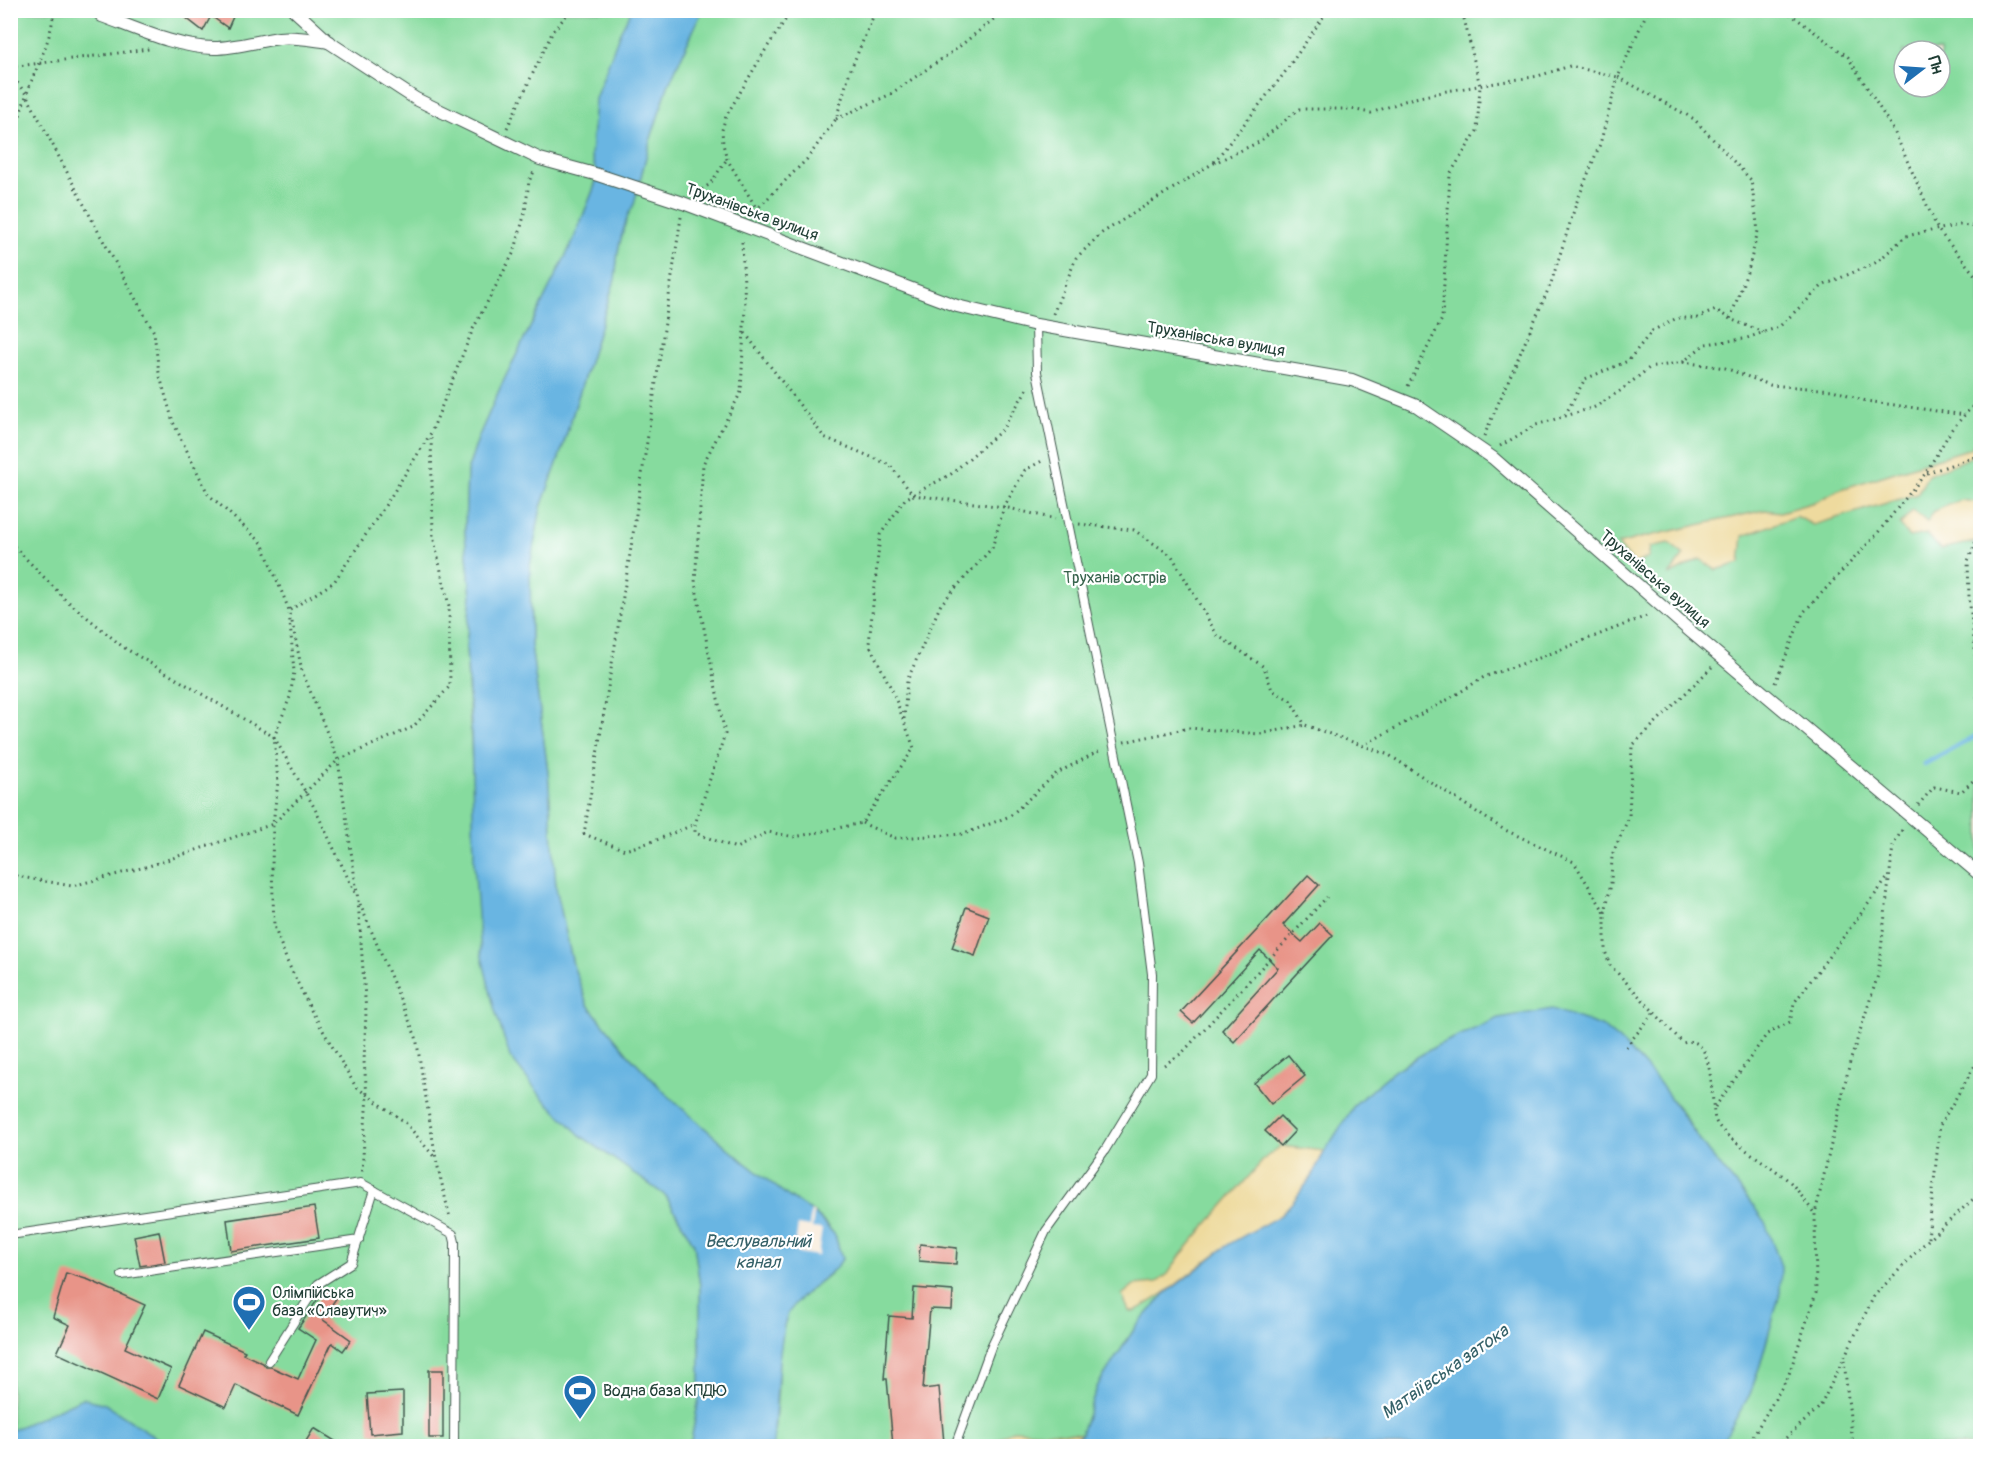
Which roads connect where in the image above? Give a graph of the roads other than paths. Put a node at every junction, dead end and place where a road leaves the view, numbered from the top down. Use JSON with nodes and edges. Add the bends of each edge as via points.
{"nodes":[{"id":1,"x":96,"y":10,"type":"edge"},
{"id":2,"x":294,"y":10,"type":"edge"},
{"id":3,"x":330,"y":42,"type":"junction"},
{"id":4,"x":1042,"y":325,"type":"junction"},
{"id":5,"x":1980,"y":875,"type":"edge"},
{"id":6,"x":374,"y":1190,"type":"junction"},
{"id":7,"x":10,"y":1235,"type":"edge"},
{"id":8,"x":359,"y":1240,"type":"junction"},
{"id":9,"x":122,"y":1275,"type":"dead end"},
{"id":10,"x":269,"y":1361,"type":"dead end"},
{"id":11,"x":453,"y":1446,"type":"edge"},
{"id":12,"x":955,"y":1446,"type":"edge"}],
"edges":[{"from":1,"to":3,"type":"street","name":"Труханівська вулиця","via":[[102,16],[184,45],[214,48],[280,38]]},
{"from":2,"to":3,"type":"street","name":"Труханівська вулиця"},
{"from":3,"to":4,"type":"street","name":"Труханівська вулиця","via":[[416,99],[540,159],[683,203],[957,306]]},
{"from":4,"to":5,"type":"street","name":"Труханівська вулиця","via":[[1352,380],[1417,406],[1482,451]]},
{"from":4,"to":12,"type":"lane","via":[[1037,372],[1138,863],[1152,974],[1151,1074],[1105,1150],[1046,1231],[990,1347]]},
{"from":6,"to":7,"type":"lane","via":[[361,1183]]},
{"from":6,"to":8,"type":"lane"},
{"from":6,"to":11,"type":"lane","via":[[453,1234]]},
{"from":8,"to":9,"type":"lane"},
{"from":8,"to":10,"type":"lane","via":[[351,1263],[318,1284]]}]}
